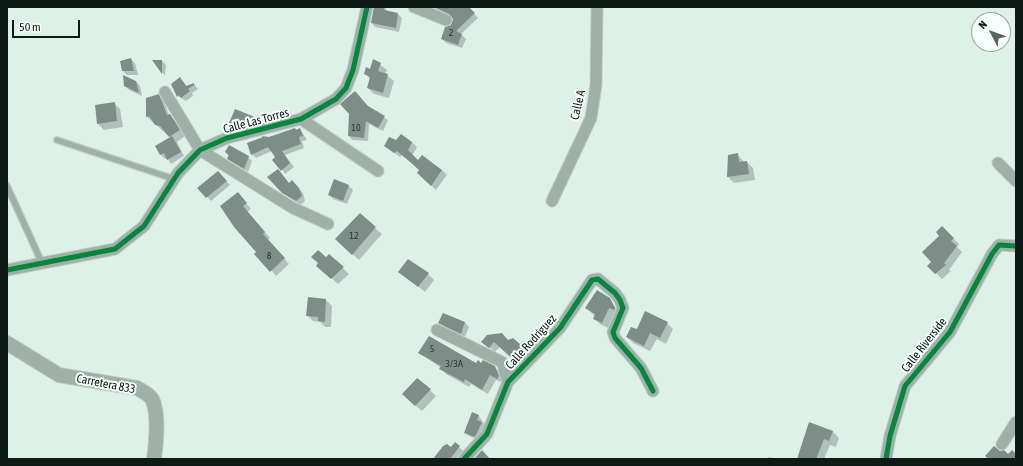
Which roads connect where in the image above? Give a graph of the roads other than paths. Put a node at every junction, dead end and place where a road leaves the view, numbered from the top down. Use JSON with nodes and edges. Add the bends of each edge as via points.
{"nodes":[{"id":1,"x":367,"y":7,"type":"edge"},
{"id":2,"x":414,"y":7,"type":"edge"},
{"id":3,"x":597,"y":7,"type":"edge"},
{"id":4,"x":446,"y":20,"type":"dead end"},
{"id":5,"x":165,"y":92,"type":"dead end"},
{"id":6,"x":301,"y":119,"type":"junction"},
{"id":7,"x":57,"y":140,"type":"dead end"},
{"id":8,"x":200,"y":150,"type":"junction"},
{"id":9,"x":998,"y":163,"type":"dead end"},
{"id":10,"x":378,"y":171,"type":"dead end"},
{"id":11,"x":174,"y":179,"type":"junction"},
{"id":12,"x":1016,"y":181,"type":"edge"},
{"id":13,"x":7,"y":186,"type":"edge"},
{"id":14,"x":552,"y":201,"type":"dead end"},
{"id":15,"x":328,"y":224,"type":"dead end"},
{"id":16,"x":1016,"y":246,"type":"edge"},
{"id":17,"x":42,"y":264,"type":"junction"},
{"id":18,"x":7,"y":270,"type":"edge"},
{"id":19,"x":437,"y":330,"type":"dead end"},
{"id":20,"x":7,"y":343,"type":"edge"},
{"id":21,"x":508,"y":382,"type":"junction"},
{"id":22,"x":653,"y":391,"type":"dead end"},
{"id":23,"x":1016,"y":422,"type":"edge"},
{"id":24,"x":1002,"y":444,"type":"dead end"},
{"id":25,"x":154,"y":459,"type":"edge"},
{"id":26,"x":464,"y":459,"type":"edge"},
{"id":27,"x":886,"y":459,"type":"edge"}],
"edges":[{"from":1,"to":6,"type":"street","name":"Calle Las Torres","via":[[353,70],[346,88],[336,99]]},
{"from":2,"to":4,"type":"street"},
{"from":3,"to":14,"type":"street","name":"Calle A","via":[[596,85],[591,118]]},
{"from":5,"to":8,"type":"street"},
{"from":6,"to":8,"type":"street","name":"Calle Las Torres","via":[[227,138]]},
{"from":6,"to":10,"type":"street"},
{"from":7,"to":11,"type":"lane"},
{"from":8,"to":11,"type":"street","name":"Calle Las Torres"},
{"from":8,"to":15,"type":"street","via":[[293,208]]},
{"from":9,"to":12,"type":"street"},
{"from":11,"to":17,"type":"street","name":"Calle Las Torres","via":[[144,226],[114,249]]},
{"from":13,"to":17,"type":"lane"},
{"from":16,"to":27,"type":"street","name":"Calle Riverside","via":[[999,245],[995,250],[950,332],[905,386]]},
{"from":17,"to":18,"type":"street","name":"Calle Las Torres"},
{"from":19,"to":21,"type":"street","via":[[502,362]]},
{"from":20,"to":25,"type":"street","name":"Carretera 833","via":[[60,376],[137,388],[146,393],[152,400],[157,433]]},
{"from":21,"to":22,"type":"street","name":"Calle Rodríguez","via":[[560,328],[592,280],[598,279],[615,293],[623,308],[613,332],[615,338],[641,368]]},
{"from":21,"to":26,"type":"street","name":"Calle Rodríguez","via":[[487,434]]},
{"from":23,"to":24,"type":"street"}]}
